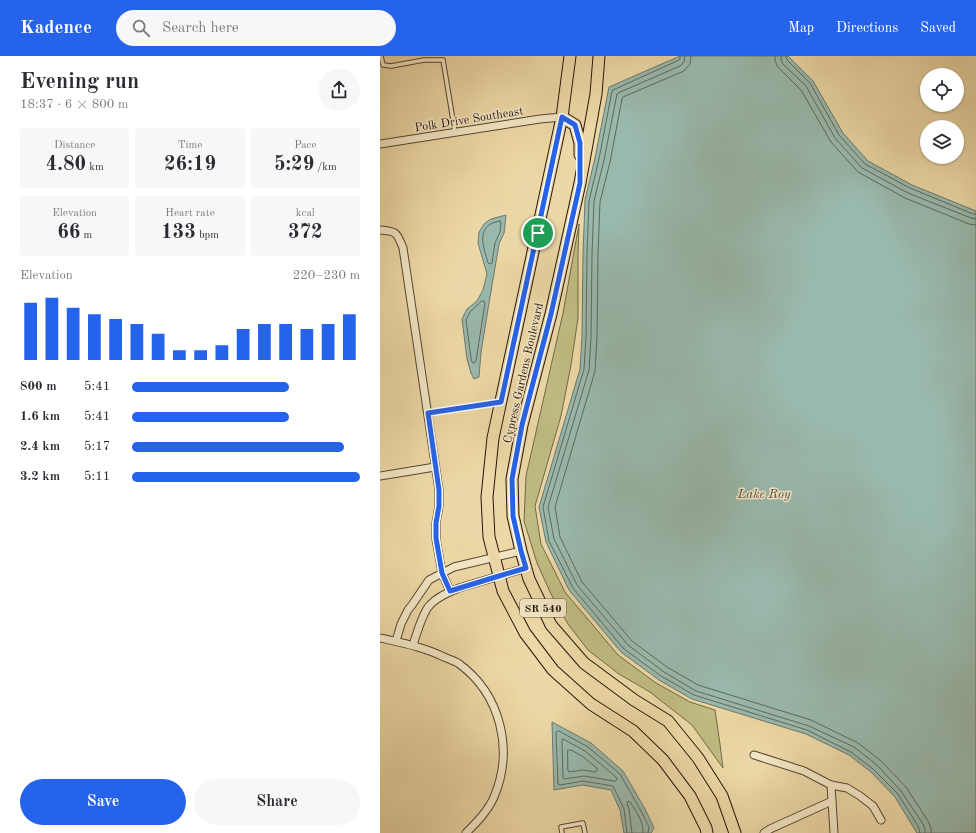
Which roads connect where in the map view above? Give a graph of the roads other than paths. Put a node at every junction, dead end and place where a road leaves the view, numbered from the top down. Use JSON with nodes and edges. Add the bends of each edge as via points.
{"nodes":[{"id":1,"x":381,"y":56,"type":"edge"},
{"id":2,"x":570,"y":56,"type":"edge"},
{"id":3,"x":599,"y":56,"type":"edge"},
{"id":4,"x":562,"y":117,"type":"junction"},
{"id":5,"x":455,"y":132,"type":"junction"},
{"id":6,"x":380,"y":144,"type":"edge"},
{"id":7,"x":580,"y":183,"type":"junction"},
{"id":8,"x":380,"y":230,"type":"edge"},
{"id":9,"x":501,"y":402,"type":"junction"},
{"id":10,"x":428,"y":413,"type":"junction"},
{"id":11,"x":435,"y":467,"type":"junction"},
{"id":12,"x":380,"y":476,"type":"edge"},
{"id":13,"x":521,"y":551,"type":"junction"},
{"id":14,"x":494,"y":558,"type":"junction"},
{"id":15,"x":526,"y":568,"type":"junction"},
{"id":16,"x":442,"y":573,"type":"junction"},
{"id":17,"x":499,"y":576,"type":"junction"},
{"id":18,"x":450,"y":591,"type":"junction"},
{"id":19,"x":380,"y":638,"type":"edge"},
{"id":20,"x":396,"y":641,"type":"junction"},
{"id":21,"x":413,"y":645,"type":"junction"},
{"id":22,"x":754,"y":755,"type":"dead end"},
{"id":23,"x":831,"y":785,"type":"junction"},
{"id":24,"x":832,"y":801,"type":"junction"},
{"id":25,"x":881,"y":820,"type":"dead end"},
{"id":26,"x":466,"y":833,"type":"edge"},
{"id":27,"x":562,"y":833,"type":"edge"},
{"id":28,"x":585,"y":833,"type":"edge"},
{"id":29,"x":707,"y":833,"type":"edge"},
{"id":30,"x":735,"y":833,"type":"edge"},
{"id":31,"x":764,"y":833,"type":"edge"},
{"id":32,"x":834,"y":833,"type":"edge"}],
"edges":[{"from":1,"to":5,"type":"lane","via":[[383,64],[391,66],[424,60],[443,60]]},
{"from":2,"to":4,"type":"main road","name":"Cypress Gardens Boulevard","number":"SR 540"},
{"from":3,"to":7,"type":"main road","name":"Cypress Gardens Boulevard","number":"SR 540","via":[[596,94]]},
{"from":4,"to":5,"type":"street","name":"Polk Drive Southeast"},
{"from":4,"to":7,"type":"main road","via":[[575,125],[580,143]]},
{"from":4,"to":9,"type":"main road","name":"Cypress Gardens Boulevard","number":"SR 540"},
{"from":5,"to":6,"type":"street","name":"Polk Drive Southeast"},
{"from":7,"to":13,"type":"main road","name":"Cypress Gardens Boulevard","number":"SR 540","via":[[551,314],[522,425],[512,479],[513,516]]},
{"from":8,"to":10,"type":"street","via":[[391,230],[398,235],[403,248]]},
{"from":9,"to":10,"type":"lane"},
{"from":9,"to":14,"type":"main road","name":"Cypress Gardens Boulevard","number":"SR 540","via":[[493,438],[487,497],[489,537]]},
{"from":10,"to":11,"type":"street"},
{"from":11,"to":12,"type":"street"},
{"from":11,"to":16,"type":"street","via":[[439,490],[436,538]]},
{"from":13,"to":14,"type":"street"},
{"from":13,"to":15,"type":"main road","name":"Cypress Gardens Boulevard","number":"SR 540"},
{"from":14,"to":16,"type":"street","via":[[454,567]]},
{"from":14,"to":17,"type":"main road","name":"Cypress Gardens Boulevard","number":"SR 540"},
{"from":15,"to":17,"type":"street"},
{"from":15,"to":30,"type":"main road","name":"Cypress Gardens Boulevard","number":"SR 540","via":[[551,625],[584,663],[634,700],[668,721],[698,758],[722,796]]},
{"from":16,"to":18,"type":"street"},
{"from":16,"to":20,"type":"street","via":[[429,580],[408,610]]},
{"from":17,"to":18,"type":"street"},
{"from":17,"to":29,"type":"main road","name":"Cypress Gardens Boulevard","number":"SR 540","via":[[503,591],[524,632],[553,670],[591,704],[632,731],[663,760],[690,796]]},
{"from":18,"to":21,"type":"street","via":[[429,605]]},
{"from":19,"to":20,"type":"street"},
{"from":20,"to":21,"type":"street"},
{"from":21,"to":26,"type":"street","via":[[434,652],[467,670],[484,689],[496,711],[500,725],[504,753],[501,775],[493,798]]},
{"from":22,"to":23,"type":"street","via":[[804,771]]},
{"from":23,"to":24,"type":"street"},
{"from":23,"to":25,"type":"street","via":[[847,788],[860,796],[873,806]]},
{"from":24,"to":31,"type":"street"},
{"from":24,"to":32,"type":"street"},
{"from":27,"to":28,"type":"lane","via":[[561,827],[583,823]]}]}
